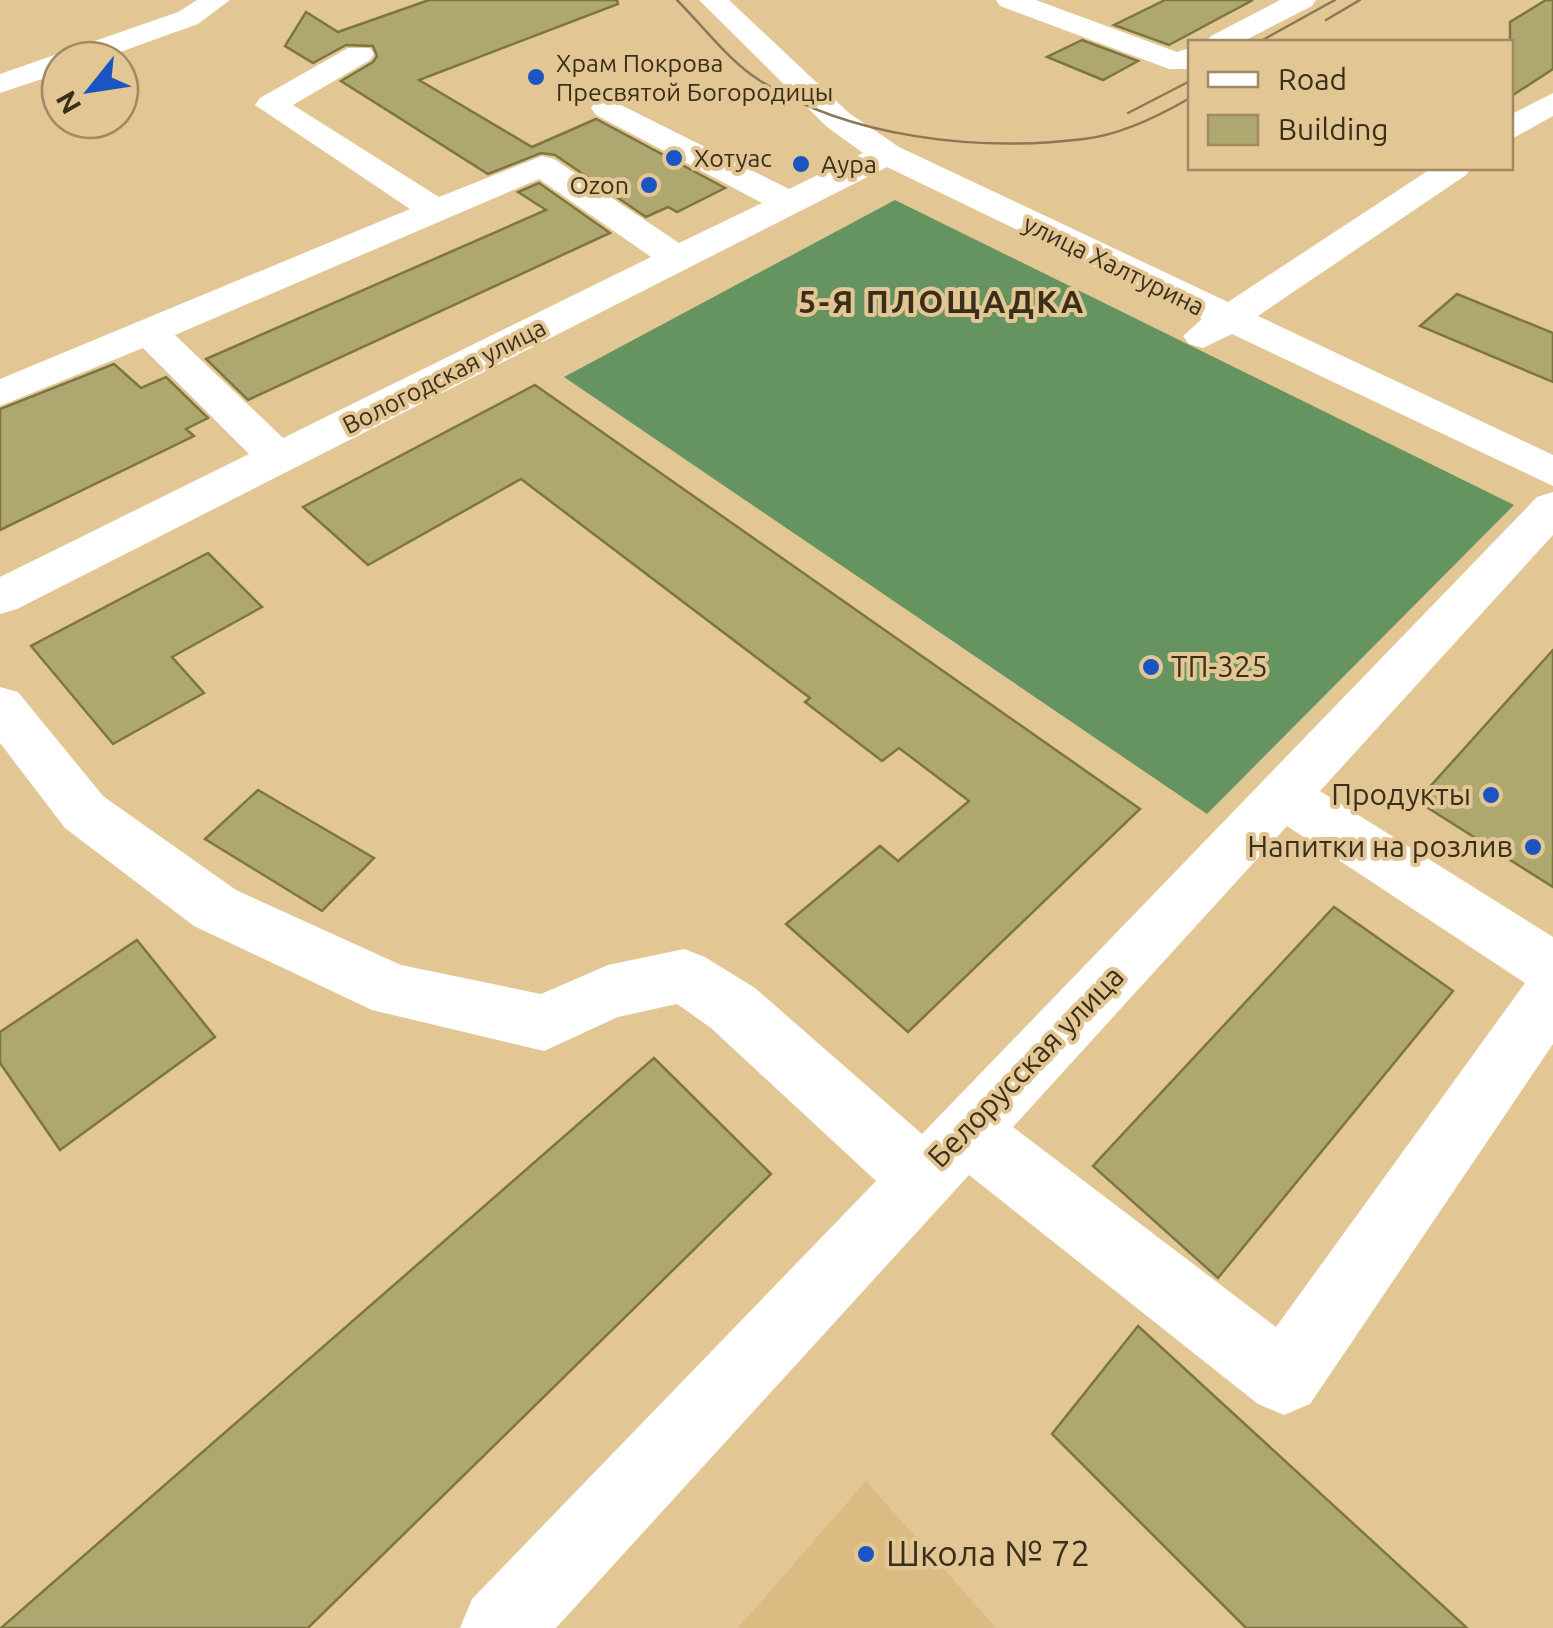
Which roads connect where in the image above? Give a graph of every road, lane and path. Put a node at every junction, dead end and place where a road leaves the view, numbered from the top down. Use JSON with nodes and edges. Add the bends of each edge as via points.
{"nodes":[{"id":1,"x":216,"y":0,"type":"edge"},
{"id":2,"x":713,"y":0,"type":"edge"},
{"id":3,"x":1010,"y":0,"type":"edge"},
{"id":4,"x":1302,"y":0,"type":"edge"},
{"id":5,"x":1116,"y":9,"type":"dead end"},
{"id":6,"x":1262,"y":22,"type":"junction"},
{"id":7,"x":1081,"y":26,"type":"junction"},
{"id":8,"x":1298,"y":36,"type":"dead end"},
{"id":9,"x":126,"y":40,"type":"edge"},
{"id":10,"x":1224,"y":40,"type":"edge"},
{"id":11,"x":359,"y":54,"type":"dead end"},
{"id":12,"x":1188,"y":58,"type":"edge"},
{"id":13,"x":40,"y":70,"type":"edge"},
{"id":14,"x":0,"y":84,"type":"edge"},
{"id":15,"x":607,"y":108,"type":"dead end"},
{"id":16,"x":887,"y":154,"type":"junction"},
{"id":17,"x":1451,"y":170,"type":"edge"},
{"id":18,"x":790,"y":203,"type":"junction"},
{"id":19,"x":436,"y":210,"type":"junction"},
{"id":20,"x":678,"y":259,"type":"junction"},
{"id":21,"x":1214,"y":328,"type":"junction"},
{"id":22,"x":149,"y":332,"type":"junction"},
{"id":23,"x":0,"y":394,"type":"edge"},
{"id":24,"x":278,"y":458,"type":"junction"},
{"id":25,"x":1553,"y":472,"type":"edge"},
{"id":26,"x":1553,"y":507,"type":"edge"},
{"id":27,"x":0,"y":597,"type":"edge"},
{"id":28,"x":0,"y":706,"type":"edge"},
{"id":29,"x":1283,"y":794,"type":"junction"},
{"id":30,"x":1553,"y":969,"type":"edge"},
{"id":31,"x":1553,"y":993,"type":"edge"},
{"id":32,"x":944,"y":1154,"type":"junction"},
{"id":33,"x":501,"y":1628,"type":"edge"}],
"edges":[{"from":1,"to":9,"type":"street","via":[[188,18]]},
{"from":2,"to":16,"type":"street","name":"улица Халтурина","via":[[838,120]]},
{"from":3,"to":7,"type":"street"},
{"from":4,"to":6,"type":"street"},
{"from":5,"to":7,"type":"street"},
{"from":6,"to":8,"type":"street"},
{"from":6,"to":10,"type":"street"},
{"from":7,"to":12,"type":"street","via":[[1180,62]]},
{"from":11,"to":19,"type":"street","via":[[271,105]]},
{"from":13,"to":14,"type":"street"},
{"from":15,"to":18,"type":"street"},
{"from":16,"to":18,"type":"street","name":"Вологодская улица"},
{"from":16,"to":21,"type":"street","name":"улица Халтурина"},
{"from":17,"to":21,"type":"street"},
{"from":18,"to":20,"type":"street","name":"Вологодская улица"},
{"from":19,"to":20,"type":"street","via":[[542,166]]},
{"from":19,"to":22,"type":"street"},
{"from":20,"to":24,"type":"street","name":"Вологодская улица"},
{"from":21,"to":25,"type":"street","name":"улица Халтурина"},
{"from":22,"to":23,"type":"street"},
{"from":22,"to":24,"type":"street"},
{"from":24,"to":27,"type":"street","name":"Вологодская улица"},
{"from":26,"to":29,"type":"street","name":"Белорусская улица"},
{"from":28,"to":32,"type":"street","via":[[84,812],[215,908],[394,990],[544,1024],[608,992],[684,976]]},
{"from":29,"to":30,"type":"street"},
{"from":29,"to":32,"type":"street","name":"Белорусская улица"},
{"from":31,"to":32,"type":"street","via":[[1284,1378]]},
{"from":32,"to":33,"type":"street","name":"Белорусская улица"}]}
